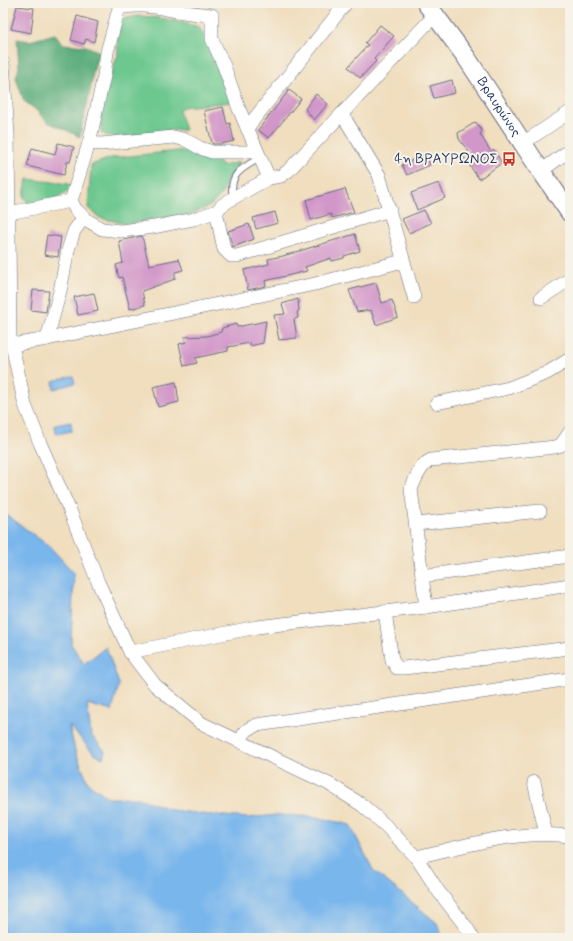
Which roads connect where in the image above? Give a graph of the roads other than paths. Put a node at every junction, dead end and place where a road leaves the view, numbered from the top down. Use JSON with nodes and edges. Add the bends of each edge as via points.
{"nodes":[{"id":1,"x":346,"y":3,"type":"edge"},
{"id":2,"x":430,"y":9,"type":"edge"},
{"id":3,"x":3,"y":63,"type":"edge"},
{"id":4,"x":570,"y":112,"type":"edge"},
{"id":5,"x":342,"y":114,"type":"junction"},
{"id":6,"x":247,"y":128,"type":"junction"},
{"id":7,"x":89,"y":143,"type":"junction"},
{"id":8,"x":523,"y":143,"type":"junction"},
{"id":9,"x":570,"y":150,"type":"edge"},
{"id":10,"x":259,"y":155,"type":"junction"},
{"id":11,"x":540,"y":172,"type":"junction"},
{"id":12,"x":269,"y":178,"type":"junction"},
{"id":13,"x":233,"y":198,"type":"junction"},
{"id":14,"x":71,"y":201,"type":"junction"},
{"id":15,"x":7,"y":210,"type":"edge"},
{"id":16,"x":390,"y":210,"type":"junction"},
{"id":17,"x":217,"y":211,"type":"junction"},
{"id":18,"x":570,"y":213,"type":"edge"},
{"id":19,"x":84,"y":217,"type":"junction"},
{"id":20,"x":403,"y":261,"type":"junction"},
{"id":21,"x":570,"y":279,"type":"edge"},
{"id":22,"x":414,"y":297,"type":"dead end"},
{"id":23,"x":540,"y":298,"type":"dead end"},
{"id":24,"x":47,"y":339,"type":"junction"},
{"id":25,"x":12,"y":345,"type":"junction"},
{"id":26,"x":570,"y":359,"type":"edge"},
{"id":27,"x":437,"y":403,"type":"dead end"},
{"id":28,"x":570,"y":432,"type":"edge"},
{"id":29,"x":540,"y":511,"type":"dead end"},
{"id":30,"x":416,"y":524,"type":"junction"},
{"id":31,"x":570,"y":556,"type":"edge"},
{"id":32,"x":422,"y":576,"type":"junction"},
{"id":33,"x":570,"y":585,"type":"edge"},
{"id":34,"x":426,"y":607,"type":"junction"},
{"id":35,"x":385,"y":612,"type":"junction"},
{"id":36,"x":570,"y":648,"type":"edge"},
{"id":37,"x":130,"y":652,"type":"junction"},
{"id":38,"x":570,"y":679,"type":"edge"},
{"id":39,"x":241,"y":742,"type":"junction"},
{"id":40,"x":534,"y":782,"type":"dead end"},
{"id":41,"x":546,"y":834,"type":"junction"},
{"id":42,"x":570,"y":836,"type":"edge"},
{"id":43,"x":416,"y":857,"type":"junction"},
{"id":44,"x":473,"y":938,"type":"edge"}],
"edges":[{"from":1,"to":6,"type":"street"},
{"from":2,"to":5,"type":"street"},
{"from":2,"to":8,"type":"main road","name":"Βραυρώνος","via":[[466,57]]},
{"from":3,"to":15,"type":"street","via":[[8,134]]},
{"from":4,"to":8,"type":"street"},
{"from":5,"to":12,"type":"street","via":[[288,171],[281,176]]},
{"from":5,"to":16,"type":"street","via":[[379,175]]},
{"from":6,"to":7,"type":"street","via":[[212,39],[212,15],[159,7],[128,6],[119,8],[115,20]]},
{"from":6,"to":10,"type":"street"},
{"from":7,"to":10,"type":"street","via":[[174,137],[212,152]]},
{"from":7,"to":14,"type":"street"},
{"from":8,"to":11,"type":"main road","name":"Βραυρώνος"},
{"from":9,"to":11,"type":"street"},
{"from":10,"to":12,"type":"street"},
{"from":10,"to":13,"type":"lane","via":[[237,174],[232,182]]},
{"from":11,"to":18,"type":"main road","name":"Βραυρώνος"},
{"from":12,"to":13,"type":"street"},
{"from":13,"to":17,"type":"street"},
{"from":14,"to":15,"type":"street"},
{"from":14,"to":19,"type":"street"},
{"from":15,"to":25,"type":"street"},
{"from":16,"to":17,"type":"street","via":[[237,256],[231,256],[224,249]]},
{"from":16,"to":20,"type":"street"},
{"from":17,"to":19,"type":"street","via":[[194,219],[121,231],[102,229]]},
{"from":19,"to":24,"type":"street","via":[[74,231],[68,250]]},
{"from":20,"to":22,"type":"street"},
{"from":20,"to":24,"type":"street","via":[[315,284]]},
{"from":21,"to":23,"type":"street"},
{"from":24,"to":25,"type":"street"},
{"from":25,"to":37,"type":"street","via":[[25,405],[98,582]]},
{"from":26,"to":27,"type":"street","via":[[547,373],[509,388]]},
{"from":28,"to":30,"type":"street","via":[[564,441],[555,447],[427,462],[411,489]]},
{"from":29,"to":30,"type":"street"},
{"from":30,"to":32,"type":"street"},
{"from":31,"to":32,"type":"street"},
{"from":32,"to":34,"type":"street"},
{"from":33,"to":34,"type":"street"},
{"from":34,"to":35,"type":"street"},
{"from":35,"to":36,"type":"street","via":[[392,660],[397,668]]},
{"from":35,"to":37,"type":"street","via":[[257,627]]},
{"from":37,"to":39,"type":"street","via":[[156,685],[201,723]]},
{"from":38,"to":39,"type":"street","via":[[256,725],[247,729]]},
{"from":39,"to":43,"type":"street","via":[[329,784],[362,805]]},
{"from":40,"to":41,"type":"street"},
{"from":41,"to":42,"type":"street"},
{"from":41,"to":43,"type":"street","via":[[515,836]]},
{"from":43,"to":44,"type":"street"}]}
